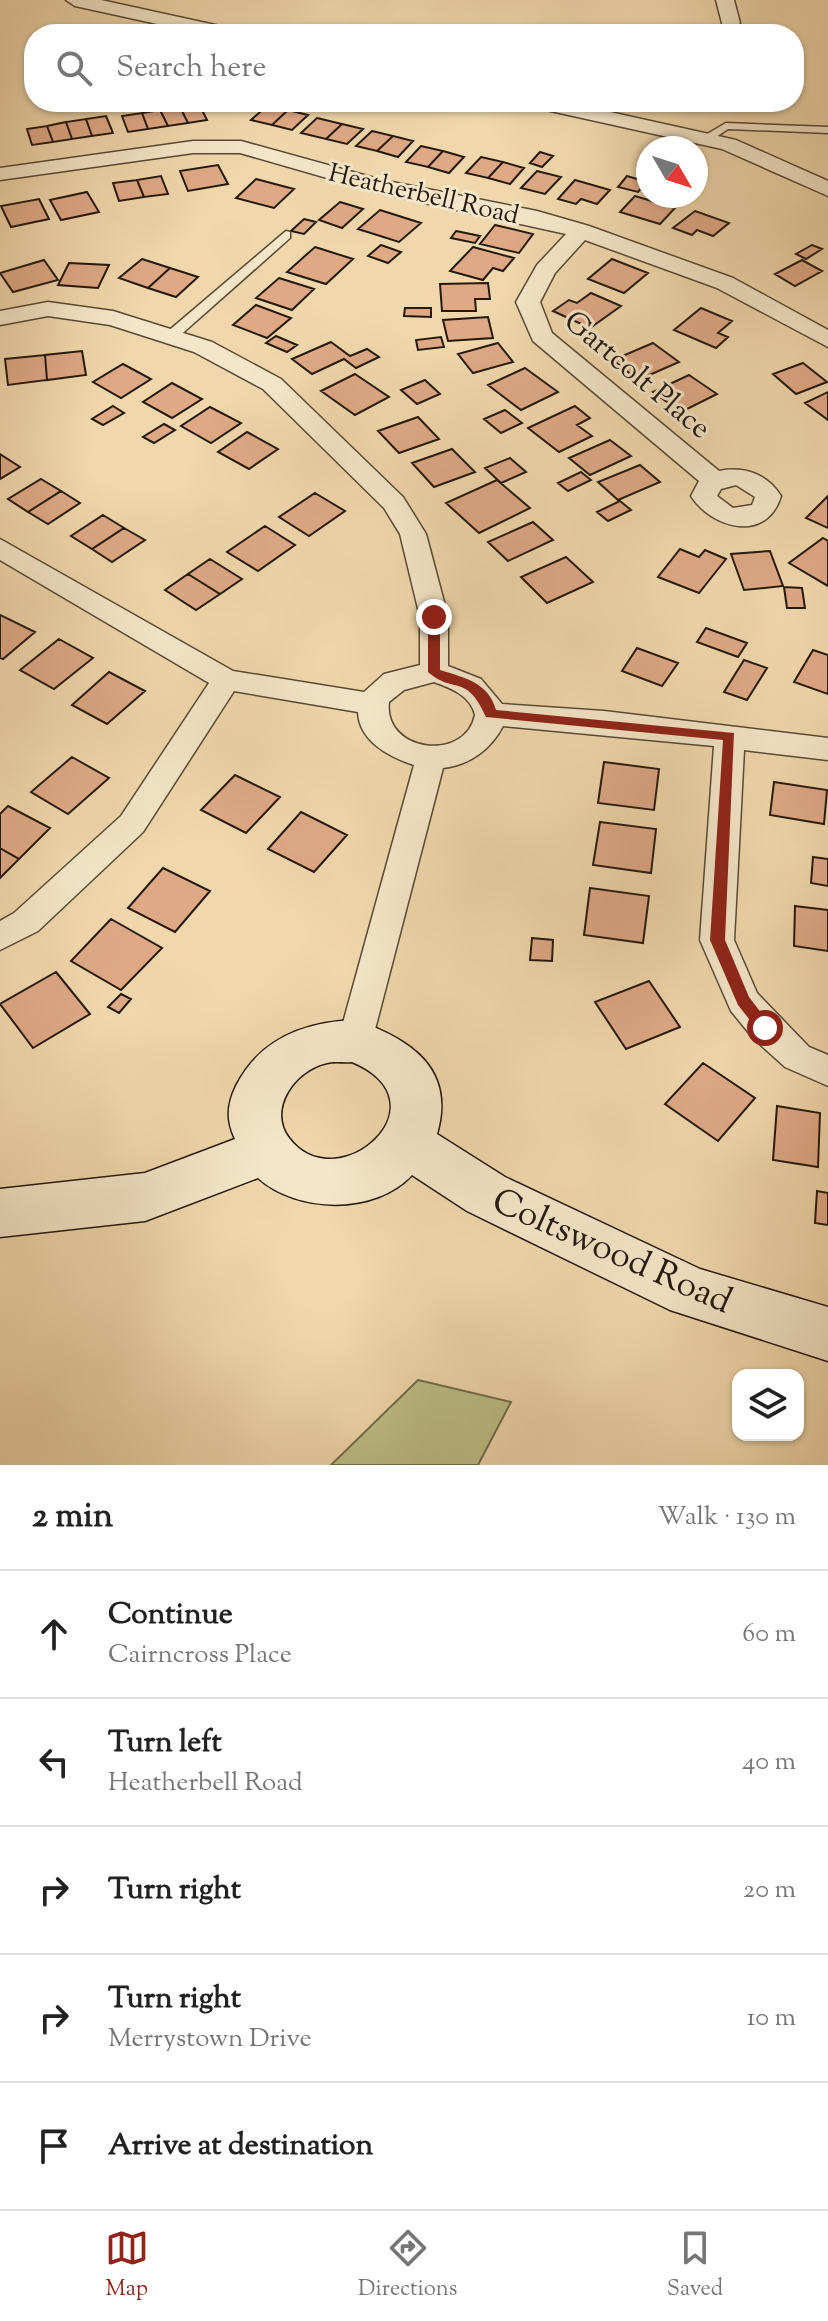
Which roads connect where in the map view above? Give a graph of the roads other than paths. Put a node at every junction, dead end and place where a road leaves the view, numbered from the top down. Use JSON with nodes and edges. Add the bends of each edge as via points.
{"nodes":[{"id":1,"x":75,"y":0,"type":"edge"},
{"id":2,"x":725,"y":0,"type":"edge"},
{"id":3,"x":730,"y":23,"type":"dead end"},
{"id":4,"x":184,"y":24,"type":"edge"},
{"id":5,"x":583,"y":112,"type":"edge"},
{"id":6,"x":828,"y":130,"type":"edge"},
{"id":7,"x":692,"y":136,"type":"edge"},
{"id":8,"x":708,"y":138,"type":"edge"},
{"id":9,"x":708,"y":139,"type":"edge"},
{"id":10,"x":0,"y":174,"type":"edge"},
{"id":11,"x":828,"y":189,"type":"edge"},
{"id":12,"x":581,"y":231,"type":"junction"},
{"id":13,"x":286,"y":235,"type":"dead end"},
{"id":14,"x":0,"y":318,"type":"edge"},
{"id":15,"x":171,"y":336,"type":"junction"},
{"id":16,"x":828,"y":340,"type":"edge"},
{"id":17,"x":715,"y":481,"type":"dead end"},
{"id":18,"x":4,"y":555,"type":"edge"},
{"id":19,"x":434,"y":672,"type":"junction"},
{"id":20,"x":226,"y":680,"type":"junction"},
{"id":21,"x":374,"y":704,"type":"junction"},
{"id":22,"x":490,"y":714,"type":"junction"},
{"id":23,"x":730,"y":736,"type":"junction"},
{"id":24,"x":828,"y":749,"type":"edge"},
{"id":25,"x":431,"y":757,"type":"junction"},
{"id":26,"x":0,"y":937,"type":"edge"},
{"id":27,"x":355,"y":1041,"type":"junction"},
{"id":28,"x":828,"y":1071,"type":"edge"},
{"id":29,"x":408,"y":1144,"type":"junction"},
{"id":30,"x":267,"y":1151,"type":"junction"},
{"id":31,"x":0,"y":1213,"type":"edge"},
{"id":32,"x":828,"y":1334,"type":"edge"}],
"edges":[{"from":1,"to":4,"type":"street"},
{"from":2,"to":3,"type":"street"},
{"from":5,"to":7,"type":"street"},
{"from":6,"to":8,"type":"lane","via":[[726,126]]},
{"from":9,"to":11,"type":"street"},
{"from":10,"to":12,"type":"street","name":"Heatherbell Road","via":[[230,146]]},
{"from":12,"to":16,"type":"street","name":"Heatherbell Road","via":[[725,283]]},
{"from":12,"to":17,"type":"street","name":"Gartcolt Place","via":[[533,287],[528,302],[541,336]]},
{"from":13,"to":15,"type":"lane"},
{"from":14,"to":15,"type":"street","via":[[48,309],[78,310]]},
{"from":15,"to":19,"type":"street","via":[[236,362],[272,384],[394,503],[413,534],[426,575],[434,617]]},
{"from":18,"to":20,"type":"street"},
{"from":19,"to":21,"type":"street","via":[[395,681]]},
{"from":19,"to":22,"type":"street","via":[[472,685],[486,699]]},
{"from":20,"to":21,"type":"street"},
{"from":20,"to":26,"type":"street","via":[[132,824],[26,922]]},
{"from":21,"to":25,"type":"street","via":[[376,730],[387,744]]},
{"from":22,"to":23,"type":"street"},
{"from":22,"to":25,"type":"street","via":[[477,742],[456,754]]},
{"from":23,"to":24,"type":"street"},
{"from":23,"to":28,"type":"street","via":[[717,940],[743,1001],[765,1028],[797,1057]]},
{"from":25,"to":27,"type":"street"},
{"from":27,"to":29,"type":"main road","via":[[390,1057],[413,1086],[419,1114]]},
{"from":27,"to":30,"type":"main road","via":[[320,1043],[288,1058],[263,1084],[254,1117]]},
{"from":29,"to":30,"type":"main road","via":[[373,1174],[328,1182],[289,1172]]},
{"from":29,"to":32,"type":"main road","name":"Coltswood Road","via":[[486,1194],[690,1292]]},
{"from":30,"to":31,"type":"main road","via":[[145,1197]]}]}
